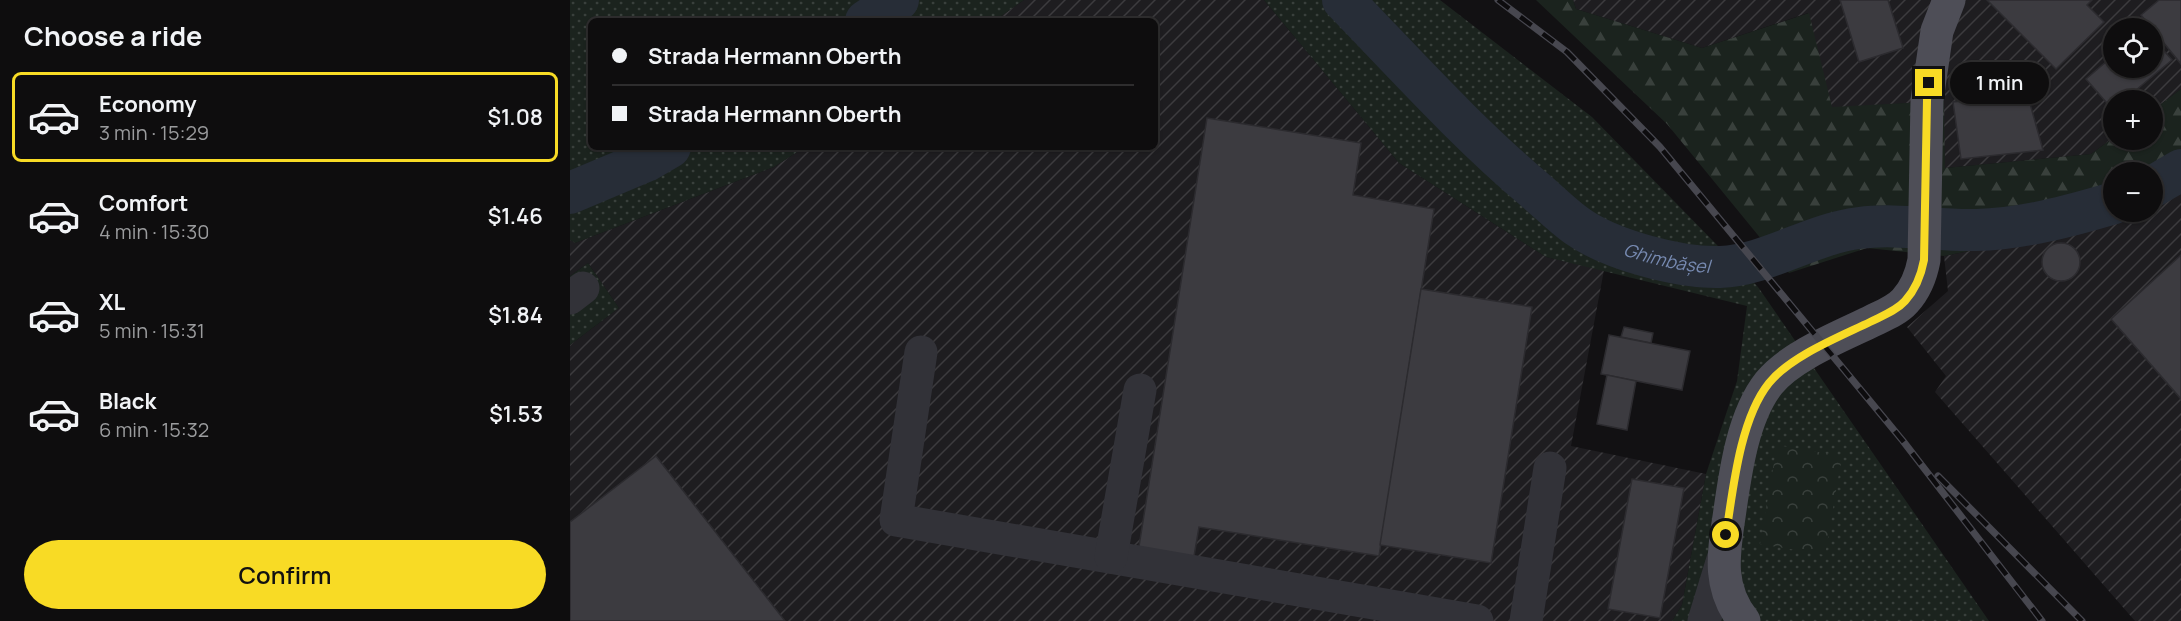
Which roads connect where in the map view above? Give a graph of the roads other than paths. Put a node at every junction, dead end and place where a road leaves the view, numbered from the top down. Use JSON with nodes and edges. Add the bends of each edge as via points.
{"nodes":[{"id":1,"x":1949,"y":0,"type":"edge"},
{"id":2,"x":921,"y":352,"type":"dead end"},
{"id":3,"x":1140,"y":390,"type":"dead end"},
{"id":4,"x":1550,"y":468,"type":"dead end"},
{"id":5,"x":1112,"y":557,"type":"junction"},
{"id":6,"x":1723,"y":559,"type":"junction"},
{"id":7,"x":1477,"y":621,"type":"edge"},
{"id":8,"x":1526,"y":621,"type":"edge"},
{"id":9,"x":1704,"y":621,"type":"edge"},
{"id":10,"x":1744,"y":621,"type":"edge"}],
"edges":[{"from":1,"to":6,"type":"main road","via":[[1937,31],[1927,100],[1921,276],[1904,302],[1890,312],[1822,345],[1770,382],[1748,425],[1733,488]]},
{"from":2,"to":5,"type":"street","via":[[896,520]]},
{"from":3,"to":5,"type":"street"},
{"from":4,"to":8,"type":"street"},
{"from":5,"to":7,"type":"street"},
{"from":6,"to":9,"type":"street"},
{"from":6,"to":10,"type":"main road","via":[[1729,596]]}]}
